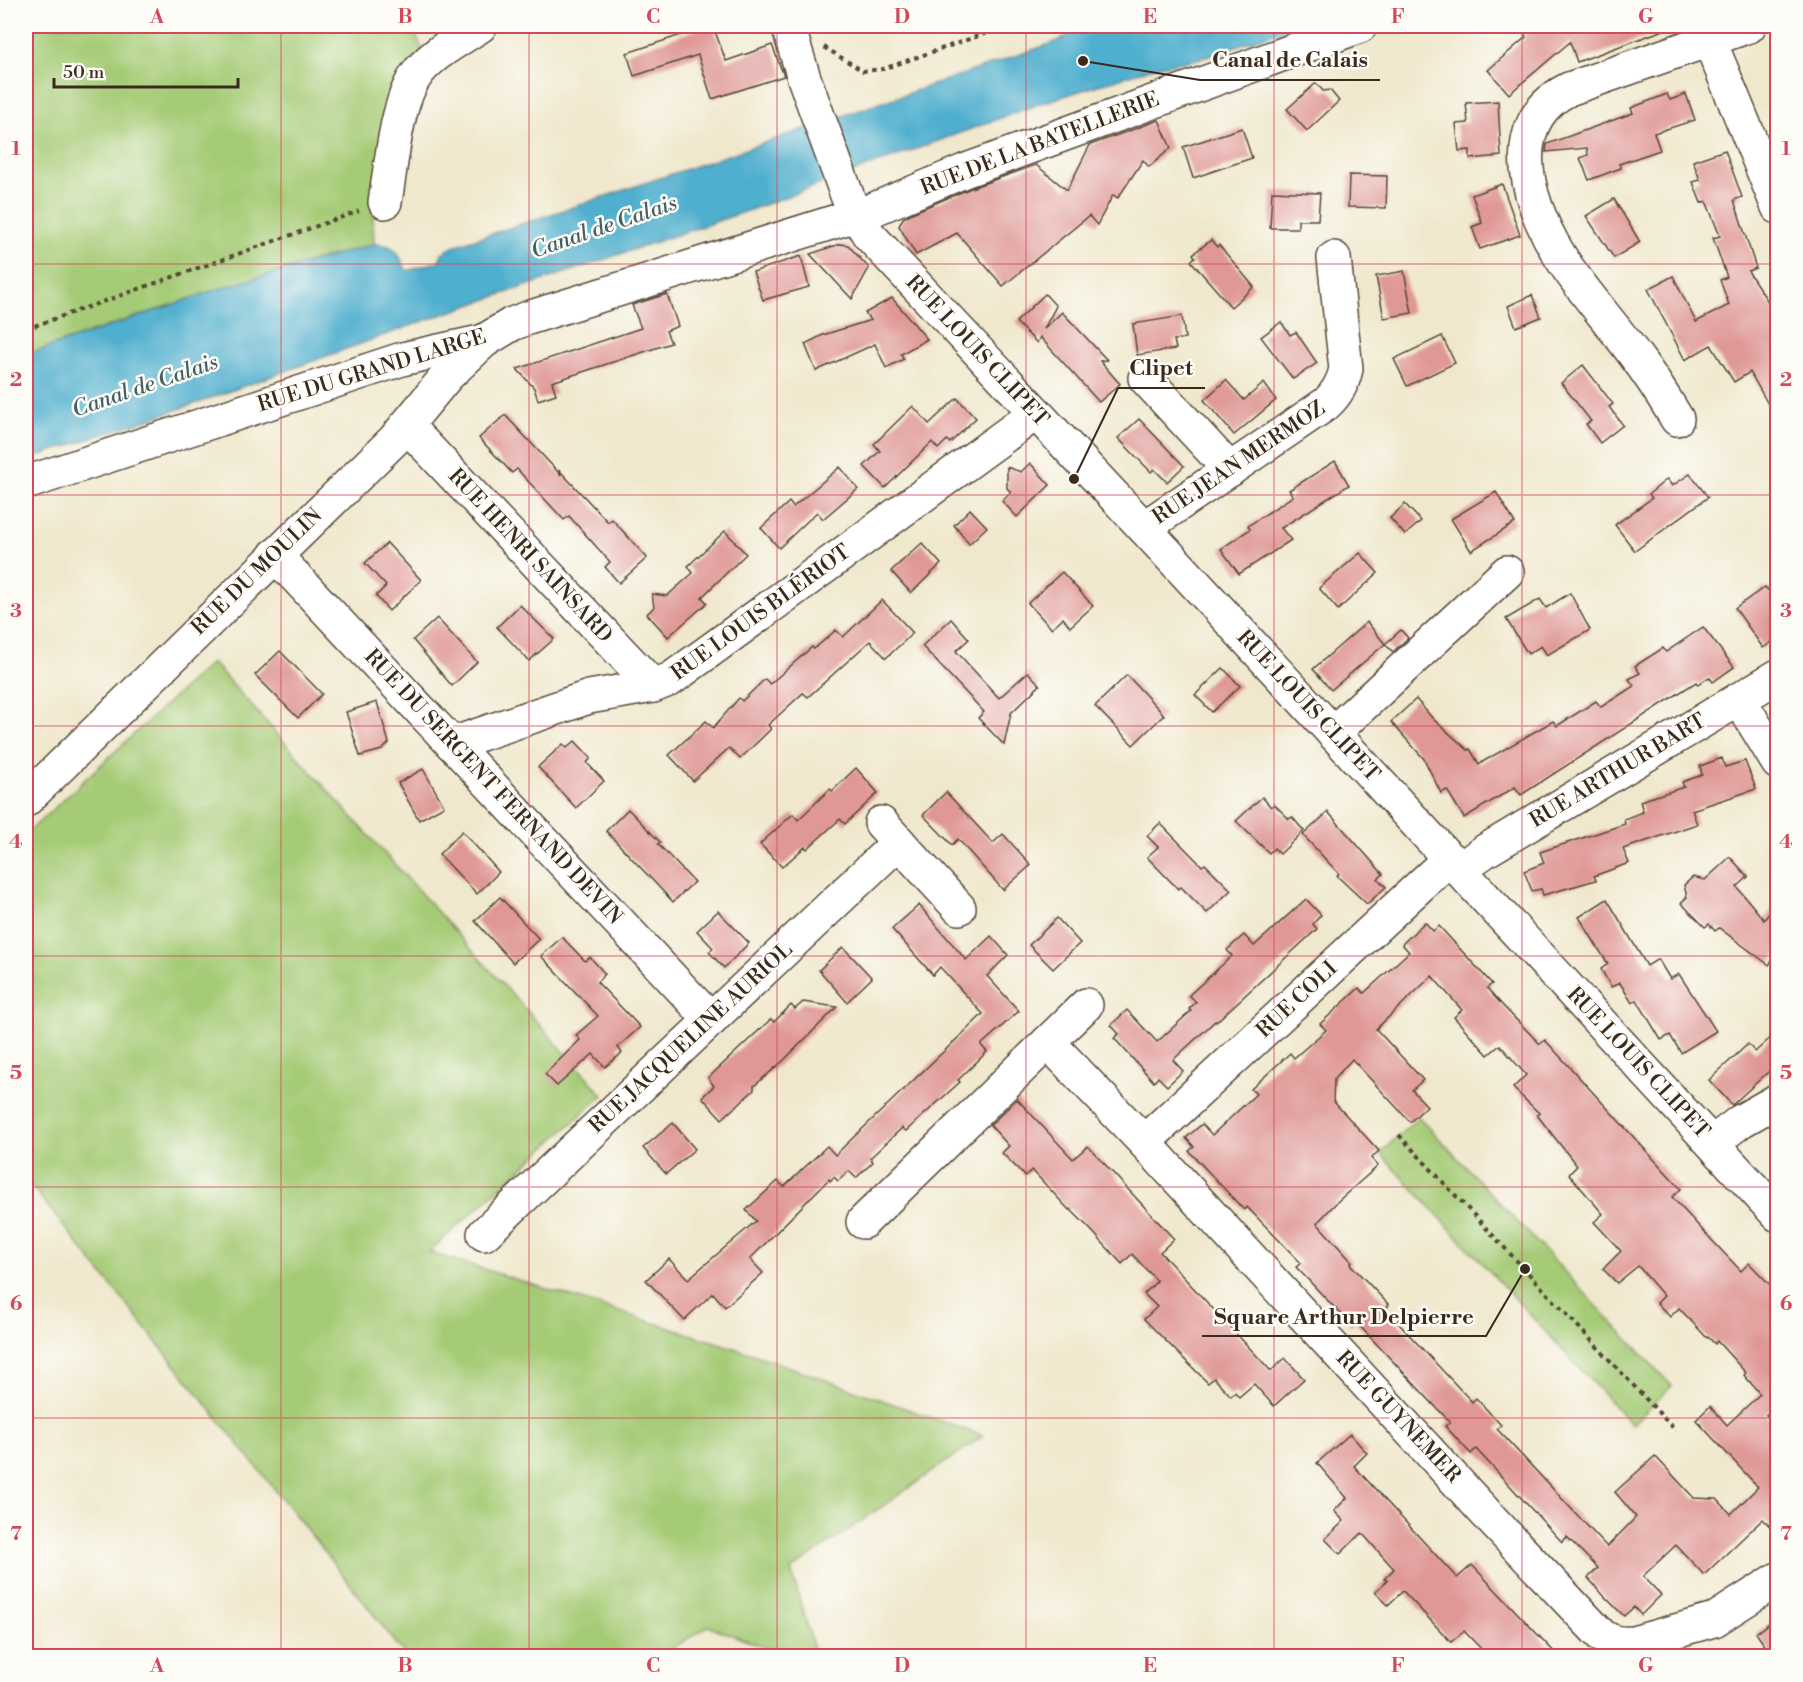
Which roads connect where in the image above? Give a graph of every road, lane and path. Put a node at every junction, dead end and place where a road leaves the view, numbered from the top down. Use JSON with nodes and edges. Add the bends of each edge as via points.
{"nodes":[{"id":1,"x":480,"y":26,"type":"edge"},
{"id":2,"x":1007,"y":26,"type":"edge"},
{"id":3,"x":1360,"y":26,"type":"edge"},
{"id":4,"x":1749,"y":26,"type":"edge"},
{"id":5,"x":790,"y":32,"type":"edge"},
{"id":6,"x":1709,"y":39,"type":"junction"},
{"id":7,"x":385,"y":202,"type":"joint"},
{"id":8,"x":851,"y":204,"type":"junction"},
{"id":9,"x":1778,"y":207,"type":"edge"},
{"id":10,"x":1334,"y":258,"type":"dead end"},
{"id":11,"x":26,"y":329,"type":"edge"},
{"id":12,"x":484,"y":342,"type":"junction"},
{"id":13,"x":1145,"y":378,"type":"dead end"},
{"id":14,"x":1036,"y":413,"type":"junction"},
{"id":15,"x":1677,"y":419,"type":"dead end"},
{"id":16,"x":407,"y":426,"type":"junction"},
{"id":17,"x":1230,"y":470,"type":"junction"},
{"id":18,"x":26,"y":483,"type":"edge"},
{"id":19,"x":1144,"y":528,"type":"junction"},
{"id":20,"x":274,"y":555,"type":"junction"},
{"id":21,"x":1507,"y":572,"type":"dead end"},
{"id":22,"x":1778,"y":676,"type":"edge"},
{"id":23,"x":653,"y":686,"type":"junction"},
{"id":24,"x":1739,"y":699,"type":"junction"},
{"id":25,"x":1333,"y":733,"type":"junction"},
{"id":26,"x":452,"y":744,"type":"junction"},
{"id":27,"x":1778,"y":763,"type":"edge"},
{"id":28,"x":26,"y":800,"type":"edge"},
{"id":29,"x":1455,"y":864,"type":"junction"},
{"id":30,"x":959,"y":908,"type":"dead end"},
{"id":31,"x":1086,"y":1005,"type":"dead end"},
{"id":32,"x":711,"y":1020,"type":"junction"},
{"id":33,"x":1048,"y":1042,"type":"junction"},
{"id":34,"x":1778,"y":1100,"type":"edge"},
{"id":35,"x":1399,"y":1136,"type":"dead end"},
{"id":36,"x":1144,"y":1142,"type":"junction"},
{"id":37,"x":1712,"y":1143,"type":"junction"},
{"id":38,"x":1778,"y":1215,"type":"edge"},
{"id":39,"x":863,"y":1222,"type":"dead end"},
{"id":40,"x":484,"y":1234,"type":"dead end"},
{"id":41,"x":1676,"y":1431,"type":"dead end"},
{"id":42,"x":1778,"y":1579,"type":"edge"},
{"id":43,"x":1633,"y":1649,"type":"edge"}],
"edges":[{"from":1,"to":7,"type":"street","via":[[428,63],[411,83],[400,116]]},
{"from":2,"to":5,"type":"path","via":[[883,69],[863,71]]},
{"from":3,"to":8,"type":"street","name":"RUE DE LA BATELLERIE","via":[[964,171]]},
{"from":4,"to":6,"type":"street"},
{"from":5,"to":8,"type":"street","name":"RUE LOUIS CLIPET"},
{"from":6,"to":9,"type":"street"},
{"from":6,"to":15,"type":"street","via":[[1557,94],[1537,115],[1526,146],[1536,207],[1553,244],[1637,357]]},
{"from":7,"to":11,"type":"path"},
{"from":8,"to":12,"type":"street","name":"RUE DU GRAND LARGE","via":[[512,324]]},
{"from":8,"to":14,"type":"street","name":"RUE LOUIS CLIPET","via":[[869,236]]},
{"from":10,"to":17,"type":"street","name":"RUE JEAN MERMOZ","via":[[1346,369],[1340,387],[1326,404]]},
{"from":12,"to":16,"type":"street","name":"RUE DU MOULIN","via":[[447,376]]},
{"from":12,"to":18,"type":"street","name":"RUE DU GRAND LARGE","via":[[402,359]]},
{"from":13,"to":17,"type":"street"},
{"from":14,"to":19,"type":"street","name":"RUE LOUIS CLIPET"},
{"from":14,"to":23,"type":"street","name":"RUE LOUIS BLÉRIOT","via":[[671,679]]},
{"from":16,"to":20,"type":"street","name":"RUE DU MOULIN"},
{"from":16,"to":23,"type":"street","name":"RUE HENRI SAINSARD"},
{"from":17,"to":19,"type":"street","name":"RUE JEAN MERMOZ"},
{"from":19,"to":25,"type":"street","name":"RUE LOUIS CLIPET"},
{"from":20,"to":26,"type":"street","name":"RUE DU SERGENT FERNAND DEVIN"},
{"from":20,"to":28,"type":"street","name":"RUE DU MOULIN"},
{"from":21,"to":25,"type":"street"},
{"from":22,"to":24,"type":"street","name":"RUE ARTHUR BART"},
{"from":23,"to":26,"type":"street","name":"RUE LOUIS BLÉRIOT","via":[[589,697]]},
{"from":24,"to":27,"type":"street"},
{"from":24,"to":29,"type":"street","name":"RUE ARTHUR BART"},
{"from":25,"to":29,"type":"street","name":"RUE LOUIS CLIPET"},
{"from":26,"to":32,"type":"street","name":"RUE DU SERGENT FERNAND DEVIN"},
{"from":29,"to":36,"type":"street","name":"RUE COLI"},
{"from":29,"to":37,"type":"street","name":"RUE LOUIS CLIPET"},
{"from":30,"to":32,"type":"street","name":"RUE JACQUELINE AURIOL","via":[[890,832]]},
{"from":31,"to":33,"type":"street"},
{"from":32,"to":40,"type":"street","name":"RUE JACQUELINE AURIOL"},
{"from":33,"to":36,"type":"street","name":"RUE GUYNEMER"},
{"from":33,"to":39,"type":"street"},
{"from":34,"to":37,"type":"street"},
{"from":35,"to":41,"type":"path"},
{"from":36,"to":43,"type":"street","name":"RUE GUYNEMER","via":[[1588,1623],[1612,1642]]},
{"from":37,"to":38,"type":"street","name":"RUE LOUIS CLIPET"},
{"from":42,"to":43,"type":"street","via":[[1714,1620]]}]}
